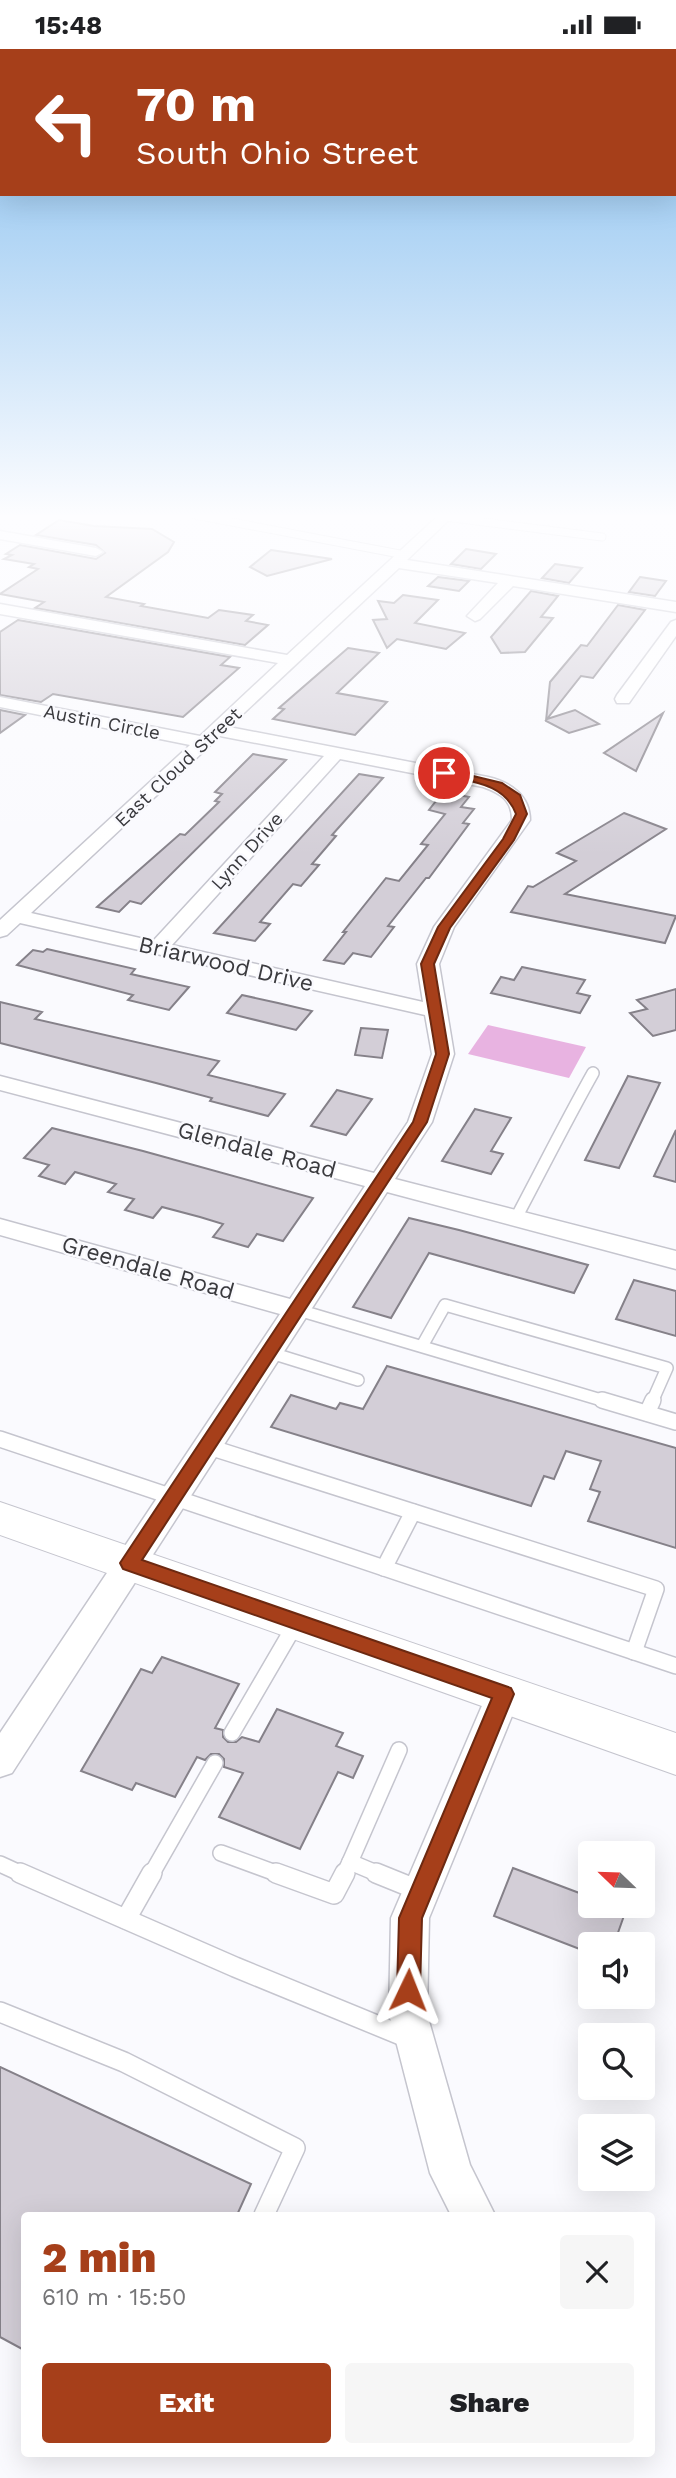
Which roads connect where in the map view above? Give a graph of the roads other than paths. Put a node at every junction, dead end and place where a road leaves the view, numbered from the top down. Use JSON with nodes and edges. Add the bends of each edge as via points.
{"nodes":[{"id":1,"x":109,"y":628,"type":"edge"},
{"id":2,"x":327,"y":628,"type":"edge"},
{"id":3,"x":674,"y":628,"type":"edge"},
{"id":4,"x":292,"y":661,"type":"junction"},
{"id":5,"x":623,"y":699,"type":"dead end"},
{"id":6,"x":0,"y":702,"type":"edge"},
{"id":7,"x":210,"y":736,"type":"junction"},
{"id":8,"x":336,"y":753,"type":"junction"},
{"id":9,"x":16,"y":916,"type":"junction"},
{"id":10,"x":0,"y":931,"type":"edge"},
{"id":11,"x":158,"y":948,"type":"junction"},
{"id":12,"x":436,"y":1011,"type":"junction"},
{"id":13,"x":593,"y":1073,"type":"dead end"},
{"id":14,"x":0,"y":1083,"type":"edge"},
{"id":15,"x":379,"y":1182,"type":"junction"},
{"id":16,"x":516,"y":1218,"type":"junction"},
{"id":17,"x":0,"y":1227,"type":"edge"},
{"id":18,"x":676,"y":1260,"type":"edge"},
{"id":19,"x":295,"y":1309,"type":"junction"},
{"id":20,"x":422,"y":1346,"type":"junction"},
{"id":21,"x":267,"y":1352,"type":"junction"},
{"id":22,"x":358,"y":1380,"type":"dead end"},
{"id":23,"x":647,"y":1413,"type":"junction"},
{"id":24,"x":676,"y":1422,"type":"edge"},
{"id":25,"x":0,"y":1439,"type":"edge"},
{"id":26,"x":206,"y":1446,"type":"junction"},
{"id":27,"x":173,"y":1498,"type":"junction"},
{"id":28,"x":414,"y":1512,"type":"junction"},
{"id":29,"x":0,"y":1518,"type":"edge"},
{"id":30,"x":130,"y":1563,"type":"junction"},
{"id":31,"x":384,"y":1568,"type":"junction"},
{"id":32,"x":297,"y":1622,"type":"junction"},
{"id":33,"x":634,"y":1652,"type":"junction"},
{"id":34,"x":676,"y":1665,"type":"edge"},
{"id":35,"x":504,"y":1694,"type":"junction"},
{"id":36,"x":232,"y":1733,"type":"dead end"},
{"id":37,"x":398,"y":1751,"type":"dead end"},
{"id":38,"x":676,"y":1754,"type":"edge"},
{"id":39,"x":0,"y":1762,"type":"edge"},
{"id":40,"x":215,"y":1763,"type":"dead end"},
{"id":41,"x":221,"y":1853,"type":"dead end"},
{"id":42,"x":350,"y":1862,"type":"junction"},
{"id":43,"x":0,"y":1864,"type":"edge"},
{"id":44,"x":422,"y":1891,"type":"junction"},
{"id":45,"x":126,"y":1919,"type":"junction"},
{"id":46,"x":0,"y":2012,"type":"edge"},
{"id":47,"x":415,"y":2040,"type":"junction"},
{"id":48,"x":265,"y":2212,"type":"edge"},
{"id":49,"x":472,"y":2212,"type":"edge"}],
"edges":[{"from":1,"to":4,"type":"street"},
{"from":2,"to":4,"type":"street","name":"East Cloud Street"},
{"from":3,"to":5,"type":"street"},
{"from":4,"to":7,"type":"street","name":"East Cloud Street"},
{"from":6,"to":7,"type":"street","name":"Austin Circle"},
{"from":7,"to":8,"type":"street","name":"Austin Circle"},
{"from":7,"to":9,"type":"street","name":"East Cloud Street"},
{"from":8,"to":11,"type":"street","name":"Lynn Drive"},
{"from":8,"to":12,"type":"street","name":"Austin Circle","via":[[488,782],[510,792],[521,808],[520,820],[444,927],[428,964]]},
{"from":9,"to":10,"type":"street","name":"East Cloud Street"},
{"from":9,"to":11,"type":"street","name":"Briarwood Drive"},
{"from":11,"to":12,"type":"street","name":"Briarwood Drive"},
{"from":12,"to":15,"type":"street","name":"Austin Circle","via":[[443,1054],[420,1122]]},
{"from":13,"to":16,"type":"lane"},
{"from":14,"to":15,"type":"street","name":"Glendale Road"},
{"from":15,"to":16,"type":"street","name":"Glendale Road"},
{"from":15,"to":19,"type":"street","name":"Austin Circle"},
{"from":16,"to":18,"type":"street","name":"Glendale Road"},
{"from":17,"to":19,"type":"street","name":"Greendale Road"},
{"from":19,"to":20,"type":"lane"},
{"from":19,"to":21,"type":"street","name":"Austin Circle"},
{"from":20,"to":23,"type":"lane"},
{"from":20,"to":23,"type":"lane","via":[[445,1305],[667,1368]]},
{"from":21,"to":22,"type":"lane"},
{"from":21,"to":26,"type":"street","name":"Austin Circle"},
{"from":23,"to":24,"type":"lane"},
{"from":25,"to":27,"type":"lane"},
{"from":26,"to":27,"type":"street","name":"Austin Circle"},
{"from":26,"to":28,"type":"lane"},
{"from":27,"to":30,"type":"street","name":"Austin Circle"},
{"from":27,"to":31,"type":"lane"},
{"from":28,"to":31,"type":"lane"},
{"from":28,"to":33,"type":"lane","via":[[656,1590]]},
{"from":29,"to":30,"type":"main road"},
{"from":30,"to":32,"type":"main road"},
{"from":30,"to":39,"type":"street","name":"Austin Circle"},
{"from":31,"to":33,"type":"lane"},
{"from":32,"to":35,"type":"main road"},
{"from":32,"to":36,"type":"lane"},
{"from":33,"to":34,"type":"lane"},
{"from":35,"to":38,"type":"main road"},
{"from":35,"to":44,"type":"street"},
{"from":37,"to":42,"type":"lane"},
{"from":40,"to":45,"type":"lane"},
{"from":41,"to":42,"type":"lane","via":[[334,1894]]},
{"from":42,"to":44,"type":"lane"},
{"from":43,"to":45,"type":"lane"},
{"from":44,"to":47,"type":"street","via":[[410,1918],[408,2014]]},
{"from":45,"to":47,"type":"lane"},
{"from":46,"to":48,"type":"lane","via":[[124,2062],[295,2148]]},
{"from":47,"to":49,"type":"street","via":[[451,2173]]}]}
